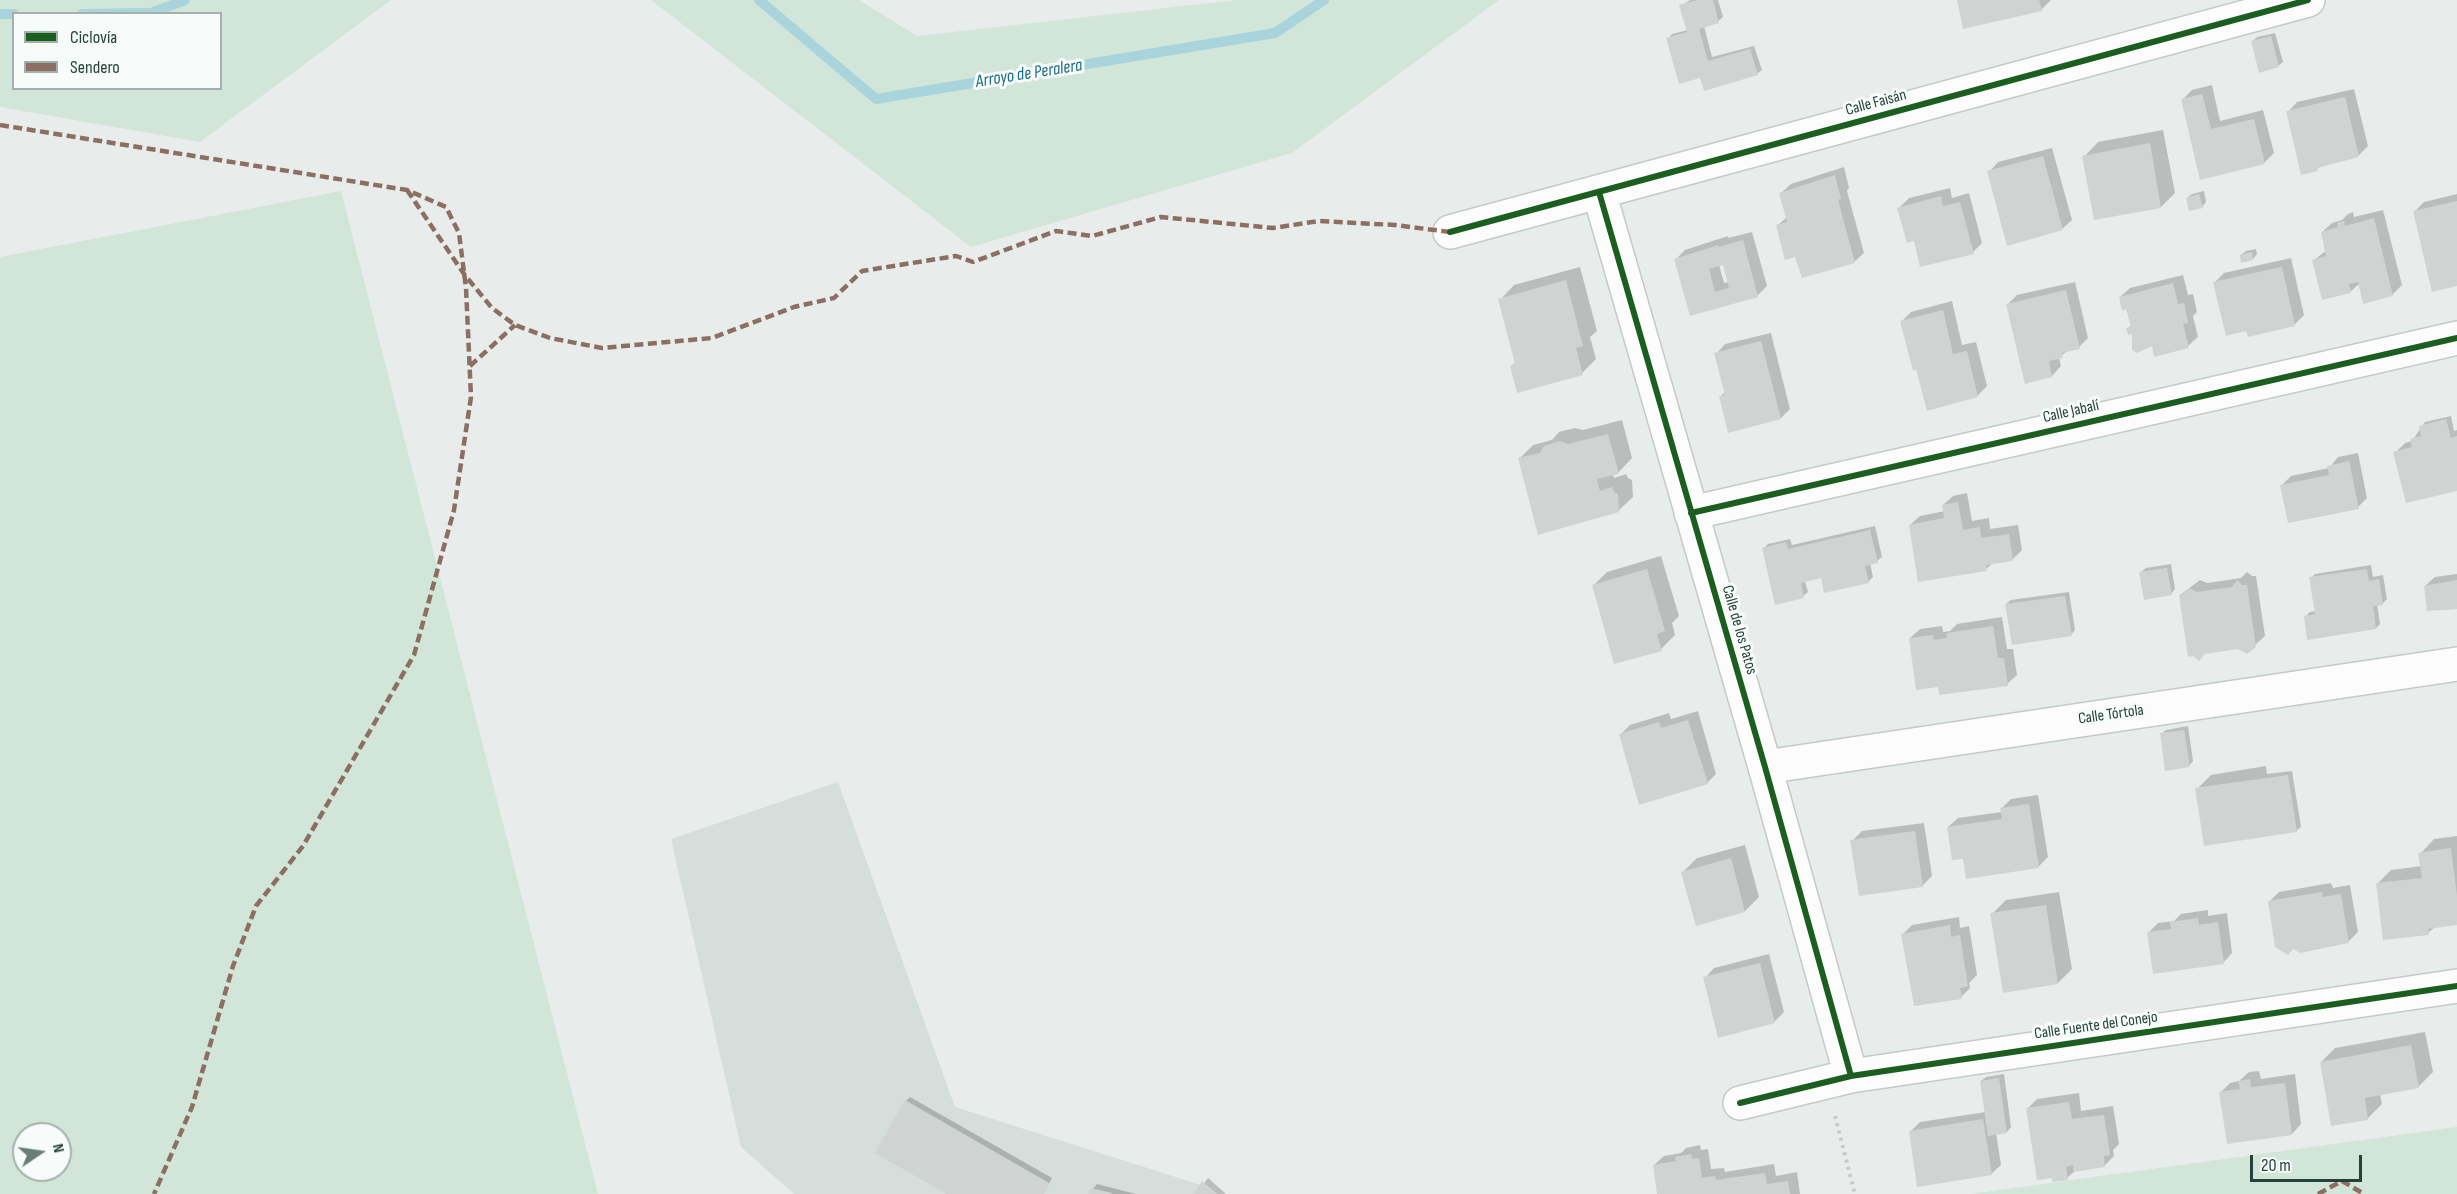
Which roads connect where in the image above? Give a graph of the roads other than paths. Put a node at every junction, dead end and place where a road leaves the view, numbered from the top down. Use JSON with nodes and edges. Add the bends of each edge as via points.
{"nodes":[{"id":1,"x":2308,"y":0,"type":"edge"},
{"id":2,"x":1599,"y":192,"type":"junction"},
{"id":3,"x":1450,"y":232,"type":"dead end"},
{"id":4,"x":2457,"y":338,"type":"edge"},
{"id":5,"x":1691,"y":513,"type":"junction"},
{"id":6,"x":2457,"y":664,"type":"edge"},
{"id":7,"x":1765,"y":767,"type":"junction"},
{"id":8,"x":2457,"y":986,"type":"edge"},
{"id":9,"x":1838,"y":1079,"type":"junction"},
{"id":10,"x":1740,"y":1103,"type":"dead end"}],
"edges":[{"from":1,"to":2,"type":"street","name":"Calle Faisán"},
{"from":2,"to":3,"type":"street","name":"Calle Faisán"},
{"from":2,"to":5,"type":"street","name":"Calle de los Patos"},
{"from":4,"to":5,"type":"street","name":"Calle Jabalí"},
{"from":5,"to":7,"type":"street","name":"Calle de los Patos"},
{"from":6,"to":7,"type":"street","name":"Calle Tórtola"},
{"from":7,"to":9,"type":"street","name":"Calle de los Patos"},
{"from":8,"to":9,"type":"street","name":"Calle Fuente del Conejo"},
{"from":9,"to":10,"type":"street","name":"Calle Fuente del Conejo"}]}
